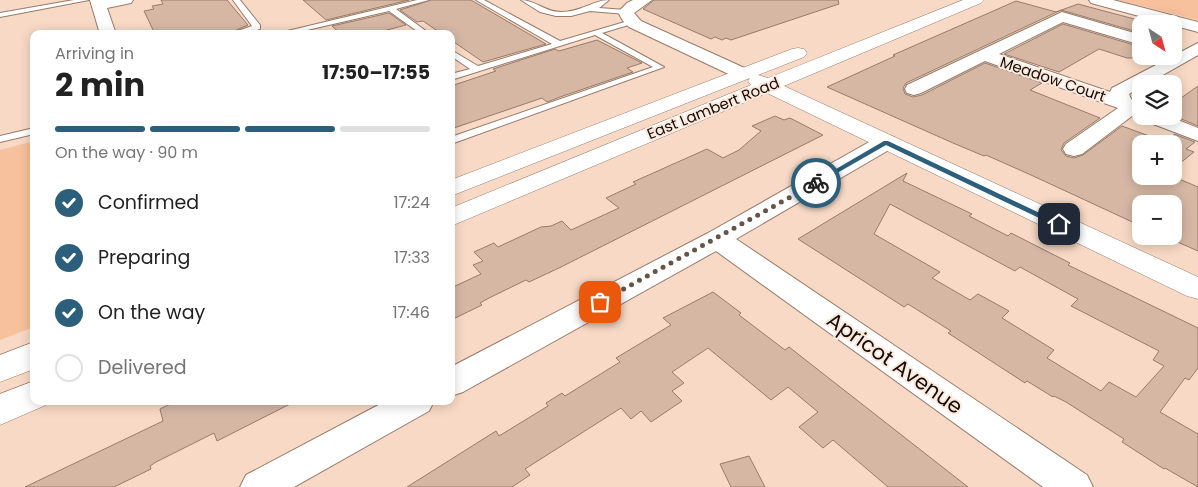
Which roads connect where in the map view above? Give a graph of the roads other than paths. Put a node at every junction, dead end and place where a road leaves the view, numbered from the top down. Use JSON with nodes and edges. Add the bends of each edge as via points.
{"nodes":[{"id":1,"x":126,"y":0,"type":"edge"},
{"id":2,"x":236,"y":0,"type":"edge"},
{"id":3,"x":426,"y":0,"type":"edge"},
{"id":4,"x":479,"y":0,"type":"edge"},
{"id":5,"x":524,"y":0,"type":"edge"},
{"id":6,"x":606,"y":0,"type":"edge"},
{"id":7,"x":645,"y":0,"type":"edge"},
{"id":8,"x":935,"y":0,"type":"edge"},
{"id":9,"x":976,"y":0,"type":"edge"},
{"id":10,"x":1096,"y":0,"type":"edge"},
{"id":11,"x":94,"y":2,"type":"edge"},
{"id":12,"x":390,"y":8,"type":"junction"},
{"id":13,"x":588,"y":8,"type":"junction"},
{"id":14,"x":909,"y":10,"type":"dead end"},
{"id":15,"x":0,"y":16,"type":"edge"},
{"id":16,"x":629,"y":16,"type":"junction"},
{"id":17,"x":1198,"y":27,"type":"edge"},
{"id":18,"x":106,"y":30,"type":"edge"},
{"id":19,"x":247,"y":30,"type":"edge"},
{"id":20,"x":296,"y":30,"type":"edge"},
{"id":21,"x":420,"y":30,"type":"edge"},
{"id":22,"x":595,"y":32,"type":"junction"},
{"id":23,"x":1132,"y":37,"type":"edge"},
{"id":24,"x":559,"y":44,"type":"junction"},
{"id":25,"x":813,"y":47,"type":"dead end"},
{"id":26,"x":1191,"y":50,"type":"edge"},
{"id":27,"x":455,"y":55,"type":"edge"},
{"id":28,"x":984,"y":55,"type":"junction"},
{"id":29,"x":476,"y":69,"type":"junction"},
{"id":30,"x":743,"y":74,"type":"junction"},
{"id":31,"x":1148,"y":75,"type":"edge"},
{"id":32,"x":455,"y":76,"type":"edge"},
{"id":33,"x":1132,"y":84,"type":"edge"},
{"id":34,"x":767,"y":86,"type":"junction"},
{"id":35,"x":914,"y":89,"type":"dead end"},
{"id":36,"x":1132,"y":106,"type":"edge"},
{"id":37,"x":1132,"y":109,"type":"edge"},
{"id":38,"x":1132,"y":113,"type":"edge"},
{"id":39,"x":1173,"y":125,"type":"edge"},
{"id":40,"x":30,"y":132,"type":"edge"},
{"id":41,"x":1198,"y":135,"type":"edge"},
{"id":42,"x":0,"y":139,"type":"edge"},
{"id":43,"x":455,"y":140,"type":"edge"},
{"id":44,"x":886,"y":142,"type":"junction"},
{"id":45,"x":1074,"y":149,"type":"dead end"},
{"id":46,"x":455,"y":187,"type":"edge"},
{"id":47,"x":455,"y":216,"type":"edge"},
{"id":48,"x":717,"y":239,"type":"junction"},
{"id":49,"x":1198,"y":289,"type":"edge"},
{"id":50,"x":30,"y":357,"type":"edge"},
{"id":51,"x":0,"y":369,"type":"edge"},
{"id":52,"x":455,"y":381,"type":"edge"},
{"id":53,"x":30,"y":397,"type":"edge"},
{"id":54,"x":411,"y":405,"type":"edge"},
{"id":55,"x":0,"y":410,"type":"edge"},
{"id":56,"x":259,"y":487,"type":"edge"},
{"id":57,"x":1074,"y":487,"type":"edge"}],
"edges":[{"from":1,"to":11,"type":"street"},
{"from":2,"to":19,"type":"lane","via":[[257,27]]},
{"from":3,"to":12,"type":"lane"},
{"from":4,"to":24,"type":"lane"},
{"from":5,"to":13,"type":"lane","via":[[549,13],[569,13]]},
{"from":6,"to":13,"type":"lane","via":[[599,6]]},
{"from":7,"to":16,"type":"street","via":[[632,6]]},
{"from":8,"to":14,"type":"main road"},
{"from":9,"to":34,"type":"main road","name":"East Lambert Road"},
{"from":10,"to":17,"type":"street"},
{"from":11,"to":15,"type":"lane"},
{"from":11,"to":18,"type":"street"},
{"from":12,"to":20,"type":"lane"},
{"from":12,"to":21,"type":"lane"},
{"from":13,"to":16,"type":"lane"},
{"from":16,"to":22,"type":"lane"},
{"from":16,"to":30,"type":"street"},
{"from":22,"to":24,"type":"lane"},
{"from":22,"to":43,"type":"lane","via":[[660,67]]},
{"from":23,"to":28,"type":"street","name":"Meadow Court","via":[[1062,17]]},
{"from":24,"to":29,"type":"lane"},
{"from":25,"to":30,"type":"main road","name":"East Lambert Road"},
{"from":26,"to":31,"type":"street"},
{"from":27,"to":29,"type":"lane"},
{"from":28,"to":35,"type":"street","name":"Meadow Court"},
{"from":28,"to":37,"type":"street","name":"Meadow Court"},
{"from":29,"to":32,"type":"lane"},
{"from":30,"to":34,"type":"main road"},
{"from":30,"to":46,"type":"main road","name":"East Lambert Road"},
{"from":33,"to":36,"type":"street","via":[[1119,92]]},
{"from":34,"to":44,"type":"main road"},
{"from":34,"to":47,"type":"main road","name":"East Lambert Road"},
{"from":38,"to":45,"type":"street"},
{"from":39,"to":41,"type":"street","name":"Meadow Court"},
{"from":40,"to":42,"type":"lane"},
{"from":44,"to":48,"type":"street"},
{"from":44,"to":49,"type":"main road"},
{"from":48,"to":52,"type":"street"},
{"from":48,"to":57,"type":"street","name":"Apricot Avenue"},
{"from":50,"to":51,"type":"main road"},
{"from":53,"to":55,"type":"main road"},
{"from":54,"to":56,"type":"street"}]}
